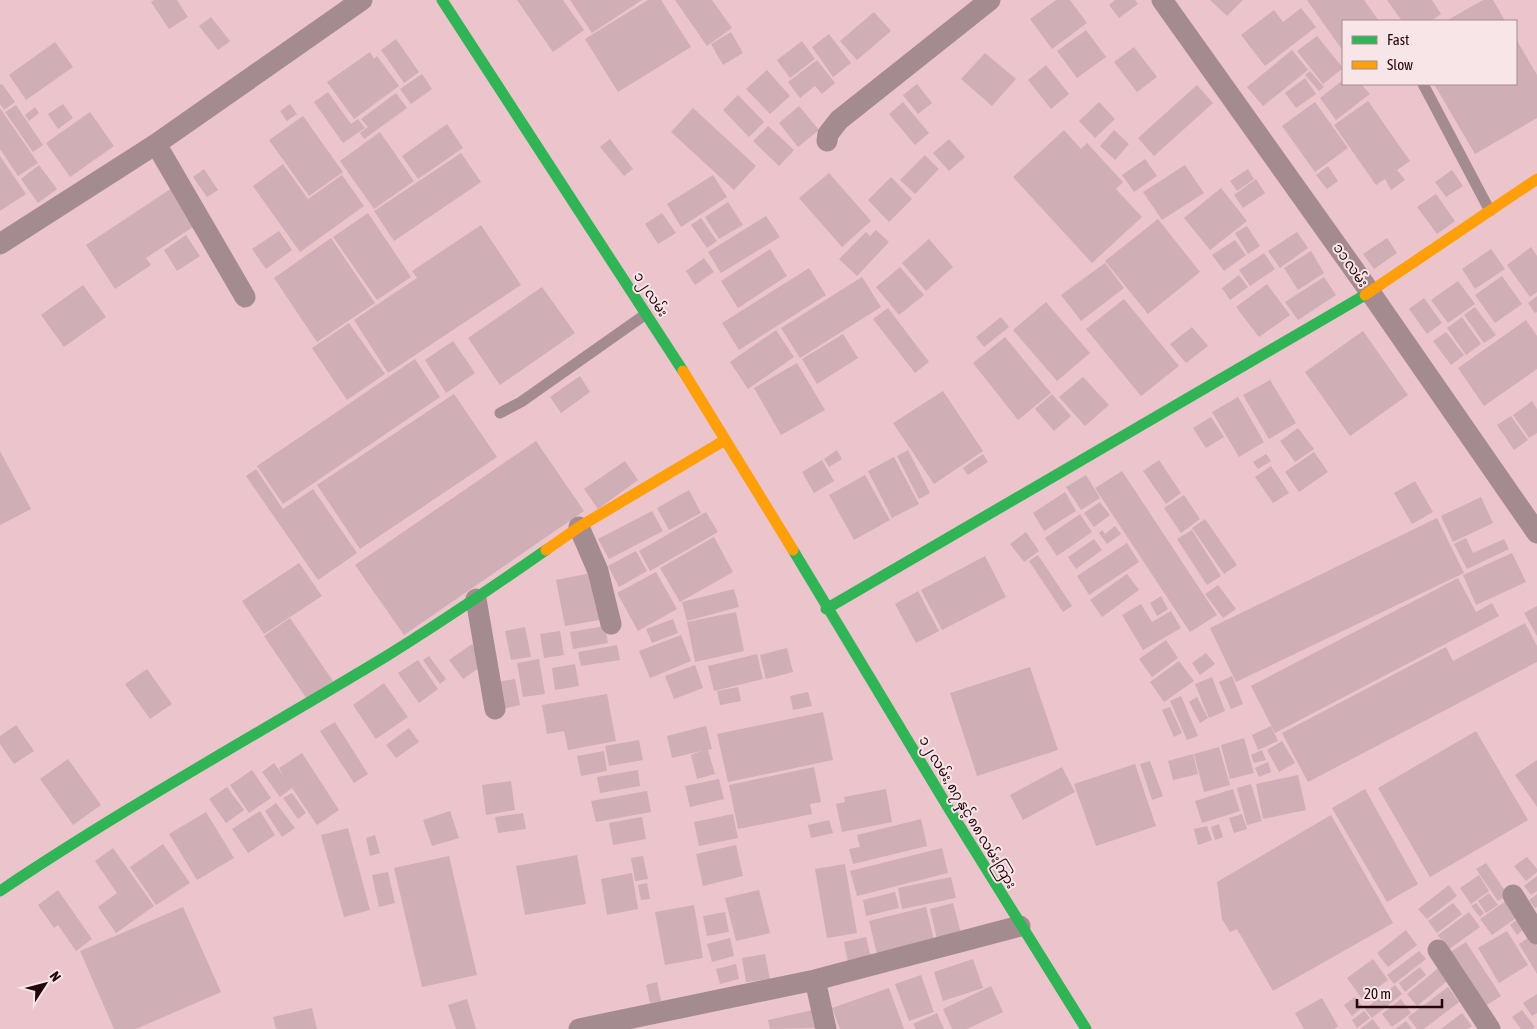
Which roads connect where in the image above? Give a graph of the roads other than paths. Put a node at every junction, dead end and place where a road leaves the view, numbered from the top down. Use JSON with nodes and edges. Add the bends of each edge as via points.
{"nodes":[{"id":1,"x":362,"y":0,"type":"edge"},
{"id":2,"x":442,"y":0,"type":"edge"},
{"id":3,"x":990,"y":0,"type":"edge"},
{"id":4,"x":1162,"y":0,"type":"edge"},
{"id":5,"x":1423,"y":85,"type":"edge"},
{"id":6,"x":827,"y":141,"type":"dead end"},
{"id":7,"x":156,"y":144,"type":"junction"},
{"id":8,"x":1534,"y":188,"type":"edge"},
{"id":9,"x":1490,"y":211,"type":"junction"},
{"id":10,"x":0,"y":244,"type":"edge"},
{"id":11,"x":1370,"y":292,"type":"junction"},
{"id":12,"x":245,"y":297,"type":"dead end"},
{"id":13,"x":646,"y":314,"type":"junction"},
{"id":14,"x":500,"y":413,"type":"dead end"},
{"id":15,"x":725,"y":440,"type":"junction"},
{"id":16,"x":579,"y":527,"type":"junction"},
{"id":17,"x":1537,"y":533,"type":"edge"},
{"id":18,"x":476,"y":599,"type":"junction"},
{"id":19,"x":826,"y":609,"type":"junction"},
{"id":20,"x":611,"y":624,"type":"dead end"},
{"id":21,"x":495,"y":709,"type":"dead end"},
{"id":22,"x":0,"y":891,"type":"edge"},
{"id":23,"x":1513,"y":895,"type":"dead end"},
{"id":24,"x":1020,"y":926,"type":"junction"},
{"id":25,"x":1537,"y":934,"type":"edge"},
{"id":26,"x":1438,"y":950,"type":"dead end"},
{"id":27,"x":815,"y":980,"type":"junction"},
{"id":28,"x":623,"y":1024,"type":"edge"},
{"id":29,"x":579,"y":1029,"type":"edge"},
{"id":30,"x":826,"y":1029,"type":"edge"},
{"id":31,"x":1086,"y":1029,"type":"edge"},
{"id":32,"x":1490,"y":1029,"type":"edge"}],
"edges":[{"from":1,"to":7,"type":"street"},
{"from":2,"to":13,"type":"street","name":"၁၂ လမ်း"},
{"from":3,"to":6,"type":"street","via":[[839,120],[828,134]]},
{"from":4,"to":11,"type":"street","name":"၁၁ လမ်း"},
{"from":5,"to":9,"type":"lane"},
{"from":7,"to":10,"type":"street"},
{"from":7,"to":12,"type":"street"},
{"from":8,"to":9,"type":"street"},
{"from":9,"to":11,"type":"street"},
{"from":11,"to":17,"type":"street","name":"၁၁ လမ်း"},
{"from":11,"to":19,"type":"street"},
{"from":13,"to":14,"type":"lane","via":[[521,402]]},
{"from":13,"to":15,"type":"street","name":"၁၂ လမ်း"},
{"from":15,"to":16,"type":"street"},
{"from":15,"to":19,"type":"street","name":"၁၂ လမ်း"},
{"from":16,"to":18,"type":"street"},
{"from":16,"to":20,"type":"street","via":[[598,572]]},
{"from":18,"to":21,"type":"street"},
{"from":18,"to":22,"type":"street","via":[[62,850]]},
{"from":19,"to":24,"type":"street","name":"၁၂ လမ်း, ၈၇ နှင့် ၈၈ လမ်းကြား"},
{"from":23,"to":25,"type":"street"},
{"from":24,"to":27,"type":"street"},
{"from":24,"to":31,"type":"street","name":"၁၂ လမ်း, ၈၇ နှင့် ၈၈ လမ်းကြား"},
{"from":26,"to":32,"type":"street"},
{"from":27,"to":28,"type":"street"},
{"from":27,"to":30,"type":"street"},
{"from":28,"to":29,"type":"street"}]}
